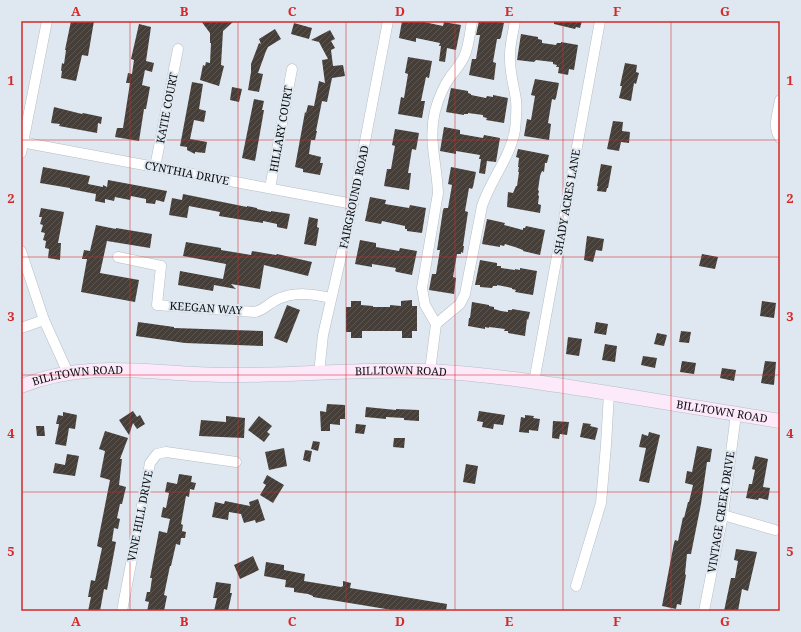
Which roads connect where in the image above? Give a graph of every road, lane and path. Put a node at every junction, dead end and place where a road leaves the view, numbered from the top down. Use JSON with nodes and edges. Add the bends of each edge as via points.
{"nodes":[{"id":1,"x":47,"y":21,"type":"edge"},
{"id":2,"x":388,"y":21,"type":"edge"},
{"id":3,"x":472,"y":21,"type":"edge"},
{"id":4,"x":516,"y":21,"type":"edge"},
{"id":5,"x":600,"y":21,"type":"edge"},
{"id":6,"x":178,"y":49,"type":"dead end"},
{"id":7,"x":292,"y":69,"type":"dead end"},
{"id":8,"x":780,"y":100,"type":"edge"},
{"id":9,"x":780,"y":138,"type":"edge"},
{"id":10,"x":22,"y":142,"type":"edge"},
{"id":11,"x":21,"y":152,"type":"edge"},
{"id":12,"x":156,"y":167,"type":"junction"},
{"id":13,"x":270,"y":188,"type":"junction"},
{"id":14,"x":353,"y":204,"type":"junction"},
{"id":15,"x":21,"y":251,"type":"edge"},
{"id":16,"x":118,"y":256,"type":"dead end"},
{"id":17,"x":331,"y":298,"type":"junction"},
{"id":18,"x":44,"y":320,"type":"junction"},
{"id":19,"x":436,"y":324,"type":"junction"},
{"id":20,"x":21,"y":328,"type":"edge"},
{"id":21,"x":430,"y":371,"type":"junction"},
{"id":22,"x":68,"y":373,"type":"junction"},
{"id":23,"x":319,"y":373,"type":"junction"},
{"id":24,"x":534,"y":382,"type":"junction"},
{"id":25,"x":21,"y":386,"type":"edge"},
{"id":26,"x":608,"y":393,"type":"junction"},
{"id":27,"x":736,"y":414,"type":"junction"},
{"id":28,"x":780,"y":421,"type":"edge"},
{"id":29,"x":236,"y":462,"type":"dead end"},
{"id":30,"x":723,"y":515,"type":"junction"},
{"id":31,"x":775,"y":530,"type":"dead end"},
{"id":32,"x":576,"y":586,"type":"dead end"},
{"id":33,"x":122,"y":611,"type":"edge"},
{"id":34,"x":704,"y":611,"type":"edge"}],
"edges":[{"from":1,"to":10,"type":"street"},
{"from":2,"to":14,"type":"street","name":"FAIRGROUND ROAD"},
{"from":3,"to":19,"type":"street","via":[[467,48],[441,93],[432,125],[432,148],[438,193],[422,288],[425,305]]},
{"from":4,"to":19,"type":"street","via":[[509,59],[516,101],[514,132],[504,163],[486,192],[465,294],[460,304]]},
{"from":5,"to":24,"type":"street","name":"SHADY ACRES LANE"},
{"from":6,"to":12,"type":"street","name":"KATIE COURT"},
{"from":7,"to":13,"type":"street","name":"HILLARY COURT"},
{"from":8,"to":9,"type":"street","via":[[776,126]]},
{"from":10,"to":11,"type":"street"},
{"from":10,"to":12,"type":"street","name":"CYNTHIA DRIVE"},
{"from":12,"to":13,"type":"street","name":"CYNTHIA DRIVE"},
{"from":13,"to":14,"type":"street","name":"CYNTHIA DRIVE"},
{"from":14,"to":17,"type":"street","name":"FAIRGROUND ROAD"},
{"from":15,"to":18,"type":"street"},
{"from":16,"to":17,"type":"street","name":"KEEGAN WAY","via":[[161,266],[157,305],[255,312],[289,295],[310,294]]},
{"from":17,"to":23,"type":"street","name":"FAIRGROUND ROAD","via":[[323,335]]},
{"from":18,"to":20,"type":"street"},
{"from":18,"to":22,"type":"street"},
{"from":19,"to":21,"type":"street"},
{"from":21,"to":23,"type":"main road","name":"BILLTOWN ROAD"},
{"from":21,"to":24,"type":"main road","name":"BILLTOWN ROAD"},
{"from":22,"to":23,"type":"main road","name":"BILLTOWN ROAD","via":[[102,369],[224,376]]},
{"from":22,"to":25,"type":"main road","name":"BILLTOWN ROAD"},
{"from":24,"to":26,"type":"main road","name":"BILLTOWN ROAD"},
{"from":26,"to":27,"type":"main road","name":"BILLTOWN ROAD"},
{"from":26,"to":32,"type":"street","via":[[600,503]]},
{"from":27,"to":28,"type":"main road","name":"BILLTOWN ROAD"},
{"from":27,"to":30,"type":"street","name":"VINTAGE CREEK DRIVE"},
{"from":29,"to":33,"type":"street","name":"VINE HILL DRIVE","via":[[166,452],[158,454],[150,463]]},
{"from":30,"to":31,"type":"street"},
{"from":30,"to":34,"type":"street","name":"VINTAGE CREEK DRIVE"}]}
